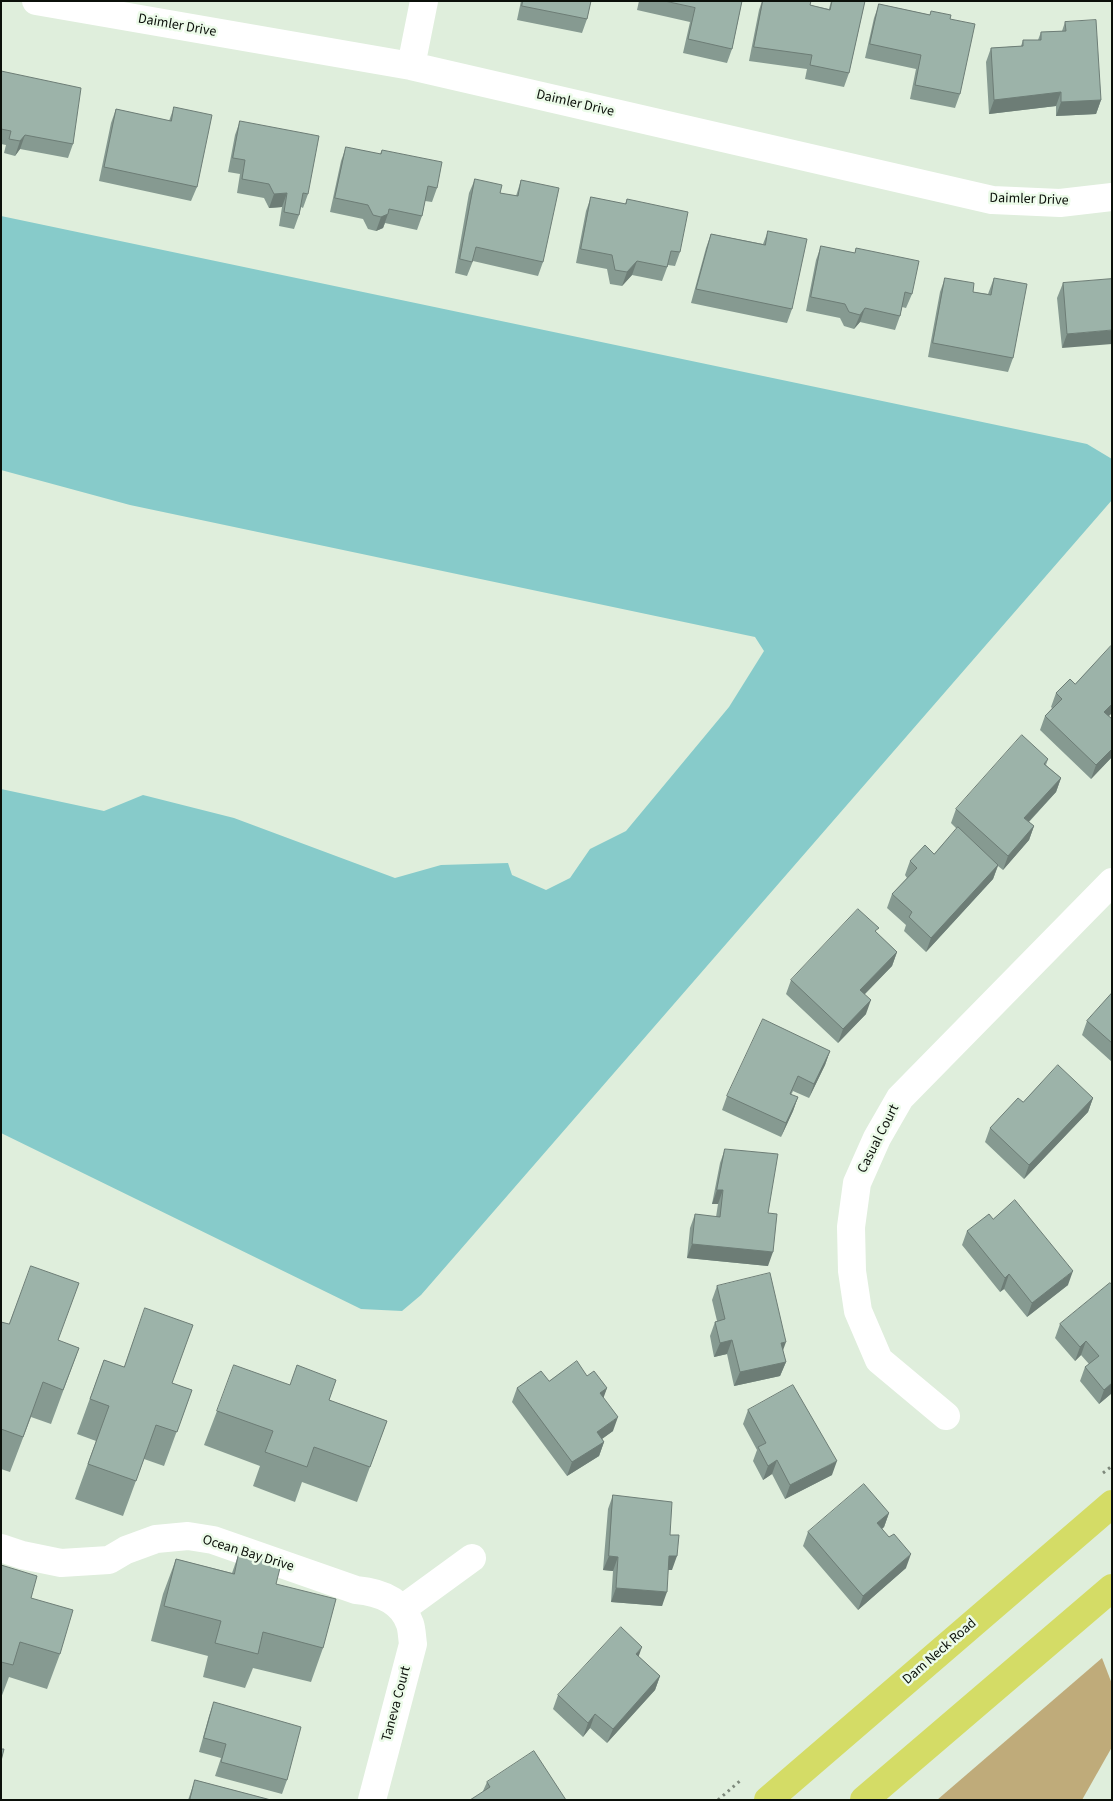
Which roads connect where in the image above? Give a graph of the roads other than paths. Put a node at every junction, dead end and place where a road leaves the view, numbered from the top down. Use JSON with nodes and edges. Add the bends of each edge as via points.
{"nodes":[{"id":1,"x":36,"y":1,"type":"edge"},
{"id":2,"x":424,"y":1,"type":"edge"},
{"id":3,"x":411,"y":66,"type":"junction"},
{"id":4,"x":1112,"y":197,"type":"edge"},
{"id":5,"x":1112,"y":882,"type":"edge"},
{"id":6,"x":946,"y":1416,"type":"dead end"},
{"id":7,"x":1112,"y":1504,"type":"edge"},
{"id":8,"x":1,"y":1548,"type":"edge"},
{"id":9,"x":472,"y":1558,"type":"dead end"},
{"id":10,"x":1112,"y":1588,"type":"edge"},
{"id":11,"x":402,"y":1609,"type":"junction"},
{"id":12,"x":372,"y":1800,"type":"edge"},
{"id":13,"x":768,"y":1800,"type":"edge"},
{"id":14,"x":864,"y":1800,"type":"edge"}],
"edges":[{"from":1,"to":3,"type":"street","name":"Daimler Drive"},
{"from":2,"to":3,"type":"street"},
{"from":3,"to":4,"type":"street","name":"Daimler Drive","via":[[992,200],[1060,203]]},
{"from":5,"to":6,"type":"street","name":"Casual Court","via":[[900,1098],[857,1183],[851,1227],[852,1271],[858,1311],[878,1360]]},
{"from":7,"to":13,"type":"main road","name":"Dam Neck Road"},
{"from":8,"to":11,"type":"street","name":"Ocean Bay Drive","via":[[62,1563],[109,1560],[156,1539],[188,1536],[213,1540],[356,1590],[386,1596]]},
{"from":9,"to":11,"type":"street"},
{"from":10,"to":14,"type":"main road"},
{"from":11,"to":12,"type":"street","name":"Taneva Court","via":[[410,1625],[413,1644]]}]}
